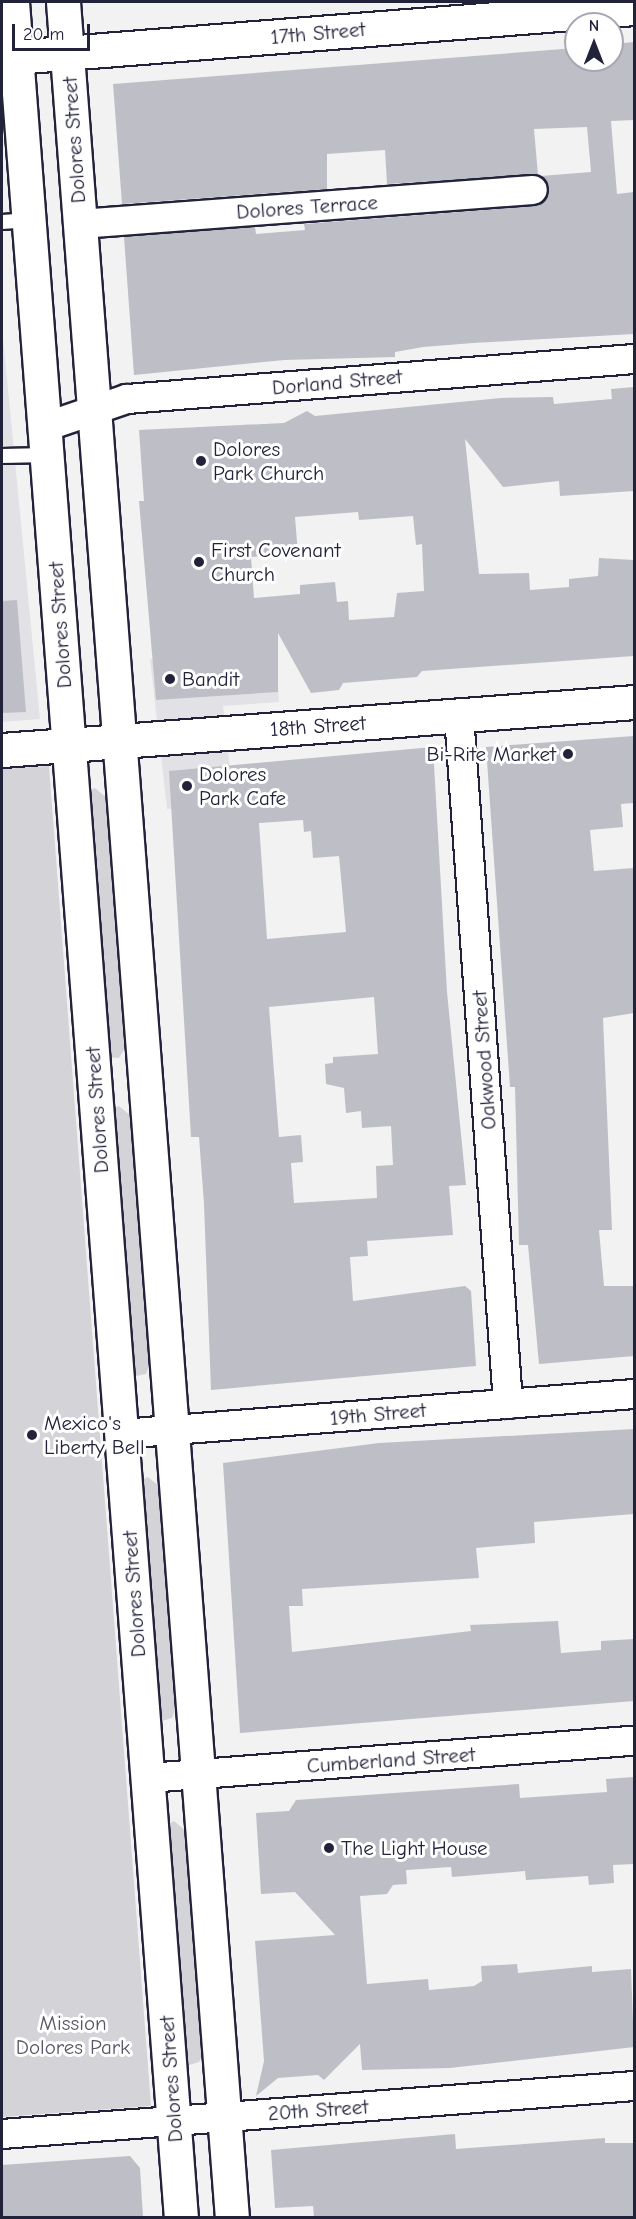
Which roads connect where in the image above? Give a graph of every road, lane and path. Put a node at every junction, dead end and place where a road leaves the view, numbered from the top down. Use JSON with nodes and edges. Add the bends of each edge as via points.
{"nodes":[{"id":1,"x":12,"y":2,"type":"edge"},
{"id":2,"x":63,"y":2,"type":"edge"},
{"id":3,"x":634,"y":8,"type":"edge"},
{"id":4,"x":67,"y":53,"type":"junction"},
{"id":5,"x":9,"y":57,"type":"edge"},
{"id":6,"x":533,"y":190,"type":"dead end"},
{"id":7,"x":15,"y":221,"type":"edge"},
{"id":8,"x":80,"y":224,"type":"junction"},
{"id":9,"x":634,"y":358,"type":"edge"},
{"id":10,"x":95,"y":410,"type":"junction"},
{"id":11,"x":46,"y":441,"type":"junction"},
{"id":12,"x":2,"y":456,"type":"edge"},
{"id":13,"x":634,"y":702,"type":"edge"},
{"id":14,"x":459,"y":716,"type":"junction"},
{"id":15,"x":120,"y":741,"type":"junction"},
{"id":16,"x":69,"y":745,"type":"junction"},
{"id":17,"x":2,"y":750,"type":"edge"},
{"id":18,"x":146,"y":1079,"type":"junction"},
{"id":19,"x":95,"y":1082,"type":"junction"},
{"id":20,"x":634,"y":1394,"type":"edge"},
{"id":21,"x":508,"y":1404,"type":"junction"},
{"id":22,"x":172,"y":1432,"type":"junction"},
{"id":23,"x":121,"y":1434,"type":"junction"},
{"id":24,"x":634,"y":1741,"type":"edge"},
{"id":25,"x":199,"y":1775,"type":"junction"},
{"id":26,"x":148,"y":1778,"type":"junction"},
{"id":27,"x":634,"y":2086,"type":"edge"},
{"id":28,"x":225,"y":2117,"type":"junction"},
{"id":29,"x":174,"y":2121,"type":"junction"},
{"id":30,"x":2,"y":2134,"type":"edge"},
{"id":31,"x":181,"y":2217,"type":"edge"},
{"id":32,"x":232,"y":2217,"type":"edge"}],
"edges":[{"from":1,"to":5,"type":"main road","name":"Dolores Street"},
{"from":2,"to":4,"type":"main road","name":"Dolores Street"},
{"from":3,"to":4,"type":"main road","name":"17th Street"},
{"from":4,"to":5,"type":"main road","name":"17th Street"},
{"from":4,"to":8,"type":"main road","name":"Dolores Street"},
{"from":5,"to":7,"type":"main road","name":"Dolores Street"},
{"from":6,"to":8,"type":"street","name":"Dolores Terrace"},
{"from":7,"to":11,"type":"main road","name":"Dolores Street"},
{"from":8,"to":10,"type":"main road","name":"Dolores Street"},
{"from":9,"to":10,"type":"street","name":"Dorland Street","via":[[132,399]]},
{"from":10,"to":11,"type":"street","name":"Dorland Street"},
{"from":10,"to":15,"type":"main road","name":"Dolores Street"},
{"from":11,"to":12,"type":"lane"},
{"from":11,"to":16,"type":"main road","name":"Dolores Street"},
{"from":13,"to":14,"type":"main road","name":"18th Street"},
{"from":14,"to":15,"type":"main road","name":"18th Street"},
{"from":14,"to":21,"type":"street","name":"Oakwood Street"},
{"from":15,"to":16,"type":"main road","name":"18th Street"},
{"from":15,"to":18,"type":"main road","name":"Dolores Street"},
{"from":16,"to":17,"type":"main road","name":"18th Street"},
{"from":16,"to":19,"type":"main road","name":"Dolores Street"},
{"from":18,"to":19,"type":"main road"},
{"from":18,"to":22,"type":"main road","name":"Dolores Street"},
{"from":19,"to":23,"type":"main road","name":"Dolores Street"},
{"from":20,"to":21,"type":"street","name":"19th Street"},
{"from":21,"to":22,"type":"street","name":"19th Street"},
{"from":22,"to":23,"type":"street","name":"19th Street"},
{"from":22,"to":25,"type":"main road","name":"Dolores Street"},
{"from":23,"to":26,"type":"main road","name":"Dolores Street"},
{"from":24,"to":25,"type":"street","name":"Cumberland Street"},
{"from":25,"to":26,"type":"street","name":"Cumberland Street"},
{"from":25,"to":28,"type":"main road","name":"Dolores Street"},
{"from":26,"to":29,"type":"main road","name":"Dolores Street"},
{"from":27,"to":28,"type":"street","name":"20th Street"},
{"from":28,"to":29,"type":"street","name":"20th Street"},
{"from":28,"to":32,"type":"main road","name":"Dolores Street"},
{"from":29,"to":30,"type":"street","name":"20th Street"},
{"from":29,"to":31,"type":"main road","name":"Dolores Street"}]}
